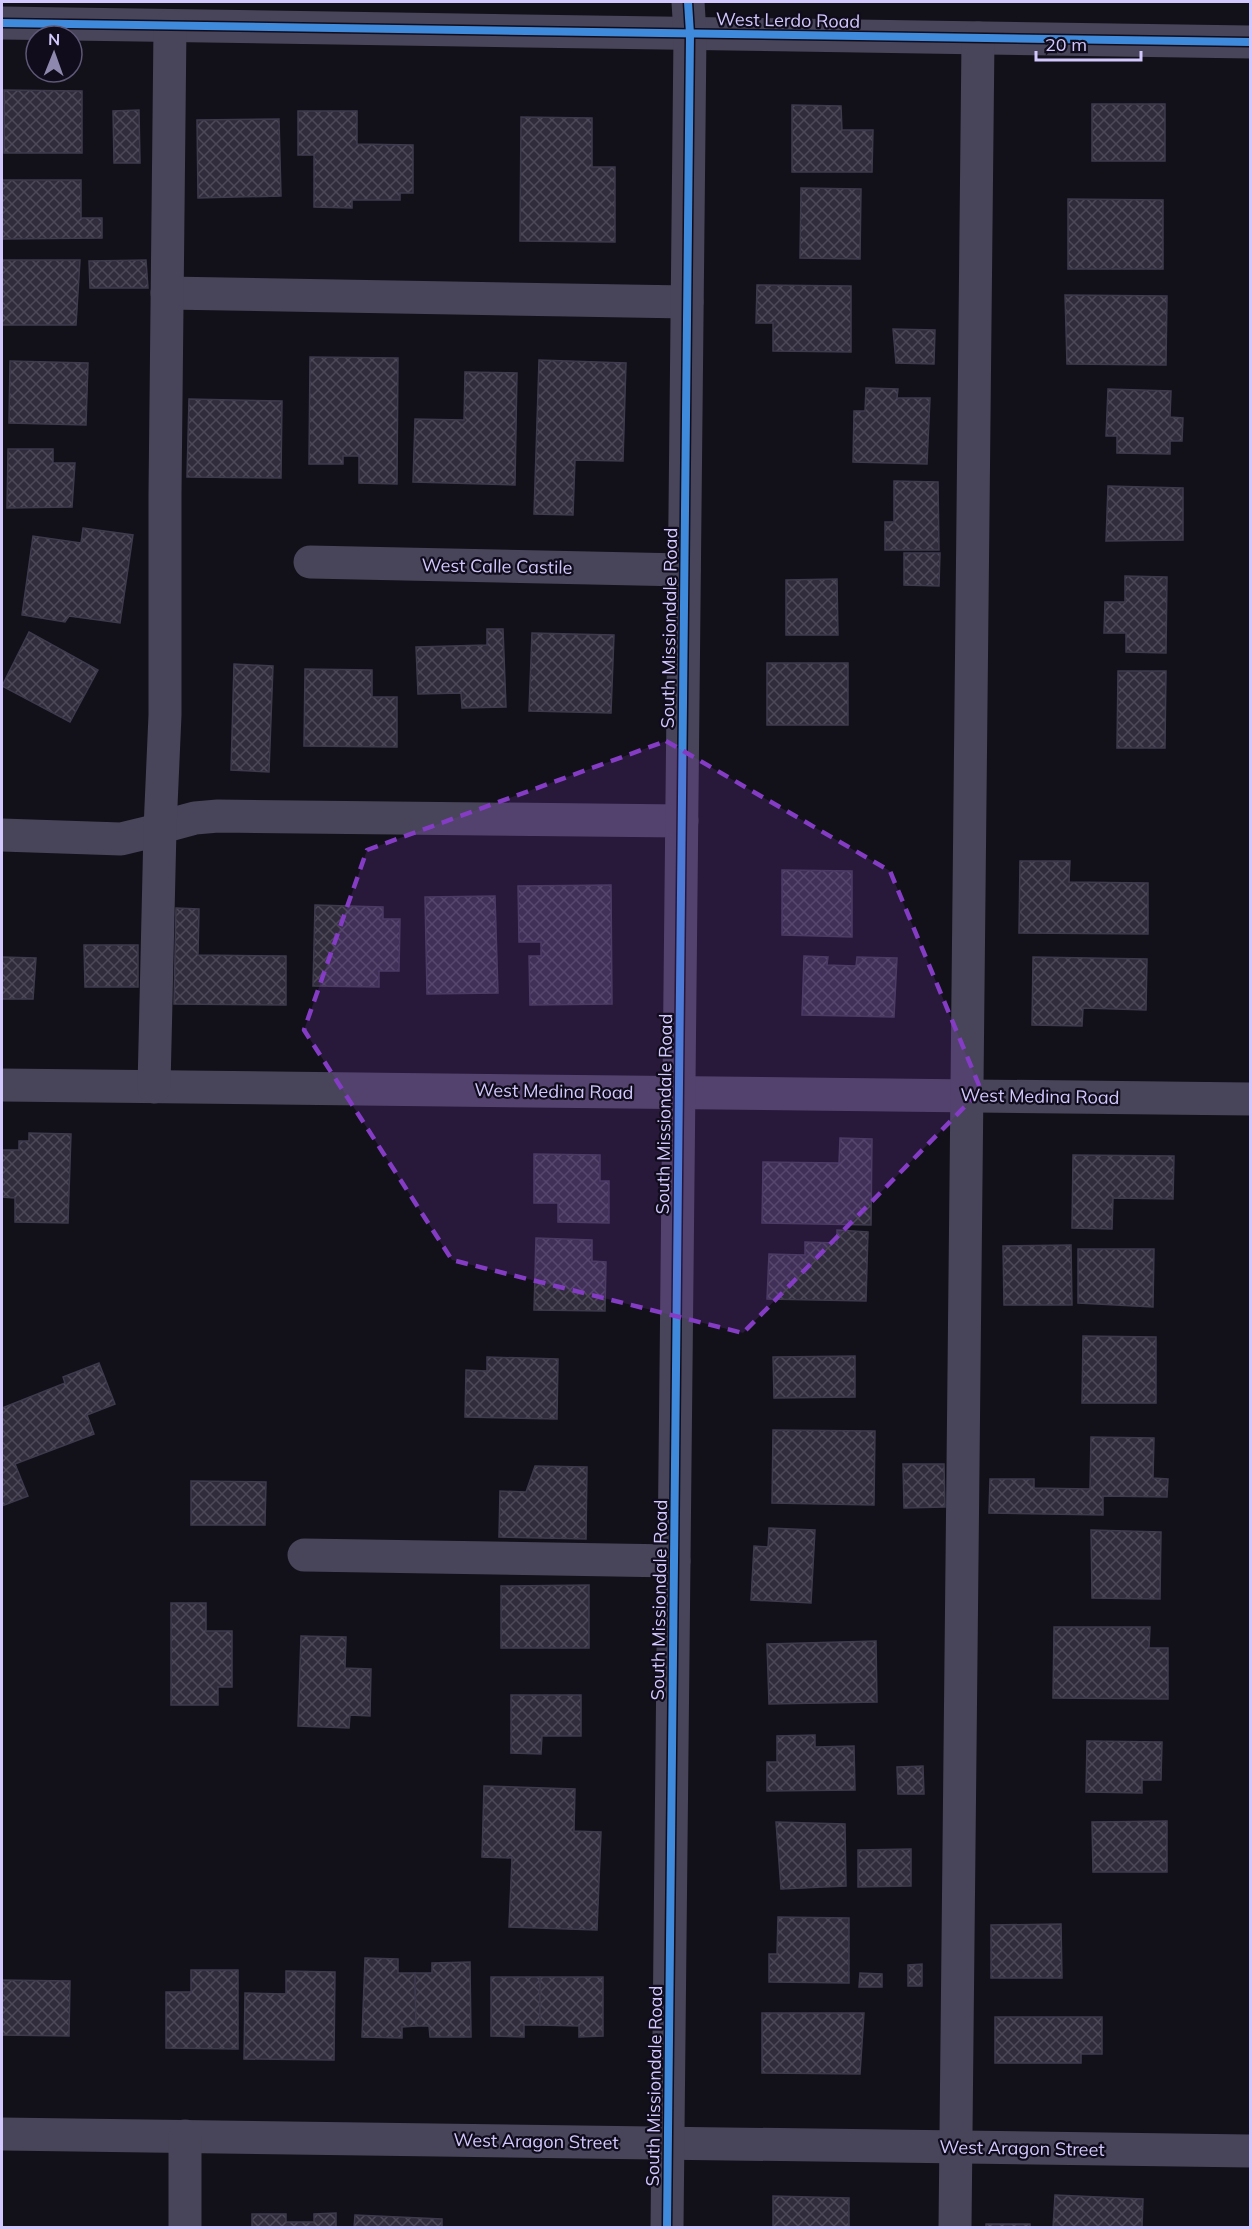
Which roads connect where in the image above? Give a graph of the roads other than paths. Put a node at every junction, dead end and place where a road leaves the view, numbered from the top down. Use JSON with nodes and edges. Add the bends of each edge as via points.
{"nodes":[{"id":1,"x":688,"y":2,"type":"edge"},
{"id":2,"x":2,"y":23,"type":"edge"},
{"id":3,"x":170,"y":26,"type":"junction"},
{"id":4,"x":690,"y":33,"type":"junction"},
{"id":5,"x":978,"y":38,"type":"junction"},
{"id":6,"x":1251,"y":42,"type":"edge"},
{"id":7,"x":167,"y":293,"type":"junction"},
{"id":8,"x":687,"y":302,"type":"junction"},
{"id":9,"x":310,"y":562,"type":"dead end"},
{"id":10,"x":684,"y":570,"type":"junction"},
{"id":11,"x":682,"y":821,"type":"junction"},
{"id":12,"x":160,"y":829,"type":"junction"},
{"id":13,"x":2,"y":835,"type":"edge"},
{"id":14,"x":2,"y":1085,"type":"edge"},
{"id":15,"x":154,"y":1087,"type":"junction"},
{"id":16,"x":679,"y":1092,"type":"junction"},
{"id":17,"x":966,"y":1096,"type":"junction"},
{"id":18,"x":1251,"y":1099,"type":"edge"},
{"id":19,"x":304,"y":1555,"type":"dead end"},
{"id":20,"x":674,"y":1562,"type":"junction"},
{"id":21,"x":2,"y":2134,"type":"edge"},
{"id":22,"x":185,"y":2136,"type":"junction"},
{"id":23,"x":668,"y":2143,"type":"junction"},
{"id":24,"x":956,"y":2147,"type":"junction"},
{"id":25,"x":1251,"y":2151,"type":"edge"},
{"id":26,"x":186,"y":2228,"type":"edge"},
{"id":27,"x":667,"y":2228,"type":"edge"},
{"id":28,"x":955,"y":2228,"type":"edge"}],
"edges":[{"from":1,"to":4,"type":"street","name":"South Missiondale Road"},
{"from":2,"to":3,"type":"street","name":"West Lerdo Road"},
{"from":3,"to":4,"type":"street","name":"West Lerdo Road"},
{"from":3,"to":7,"type":"street"},
{"from":4,"to":5,"type":"street","name":"West Lerdo Road"},
{"from":4,"to":8,"type":"street","name":"South Missiondale Road"},
{"from":5,"to":6,"type":"street","name":"West Lerdo Road"},
{"from":5,"to":17,"type":"street"},
{"from":7,"to":8,"type":"street"},
{"from":7,"to":12,"type":"street","via":[[165,715]]},
{"from":8,"to":10,"type":"street","name":"South Missiondale Road"},
{"from":9,"to":10,"type":"street","name":"West Calle Castile"},
{"from":10,"to":11,"type":"street","name":"South Missiondale Road"},
{"from":11,"to":12,"type":"street","via":[[218,816],[195,818]]},
{"from":11,"to":16,"type":"street","name":"South Missiondale Road"},
{"from":12,"to":13,"type":"street","via":[[121,839]]},
{"from":12,"to":15,"type":"street"},
{"from":14,"to":15,"type":"street","name":"West Medina Road"},
{"from":15,"to":16,"type":"street","name":"West Medina Road"},
{"from":16,"to":17,"type":"street","name":"West Medina Road"},
{"from":16,"to":20,"type":"street","name":"South Missiondale Road"},
{"from":17,"to":18,"type":"street","name":"West Medina Road"},
{"from":17,"to":24,"type":"street"},
{"from":19,"to":20,"type":"street"},
{"from":20,"to":23,"type":"street","name":"South Missiondale Road"},
{"from":21,"to":22,"type":"street","name":"West Aragon Street"},
{"from":22,"to":23,"type":"street","name":"West Aragon Street"},
{"from":22,"to":26,"type":"street"},
{"from":23,"to":24,"type":"street","name":"West Aragon Street"},
{"from":23,"to":27,"type":"street","name":"South Missiondale Road"},
{"from":24,"to":25,"type":"street","name":"West Aragon Street"},
{"from":24,"to":28,"type":"street"}]}
